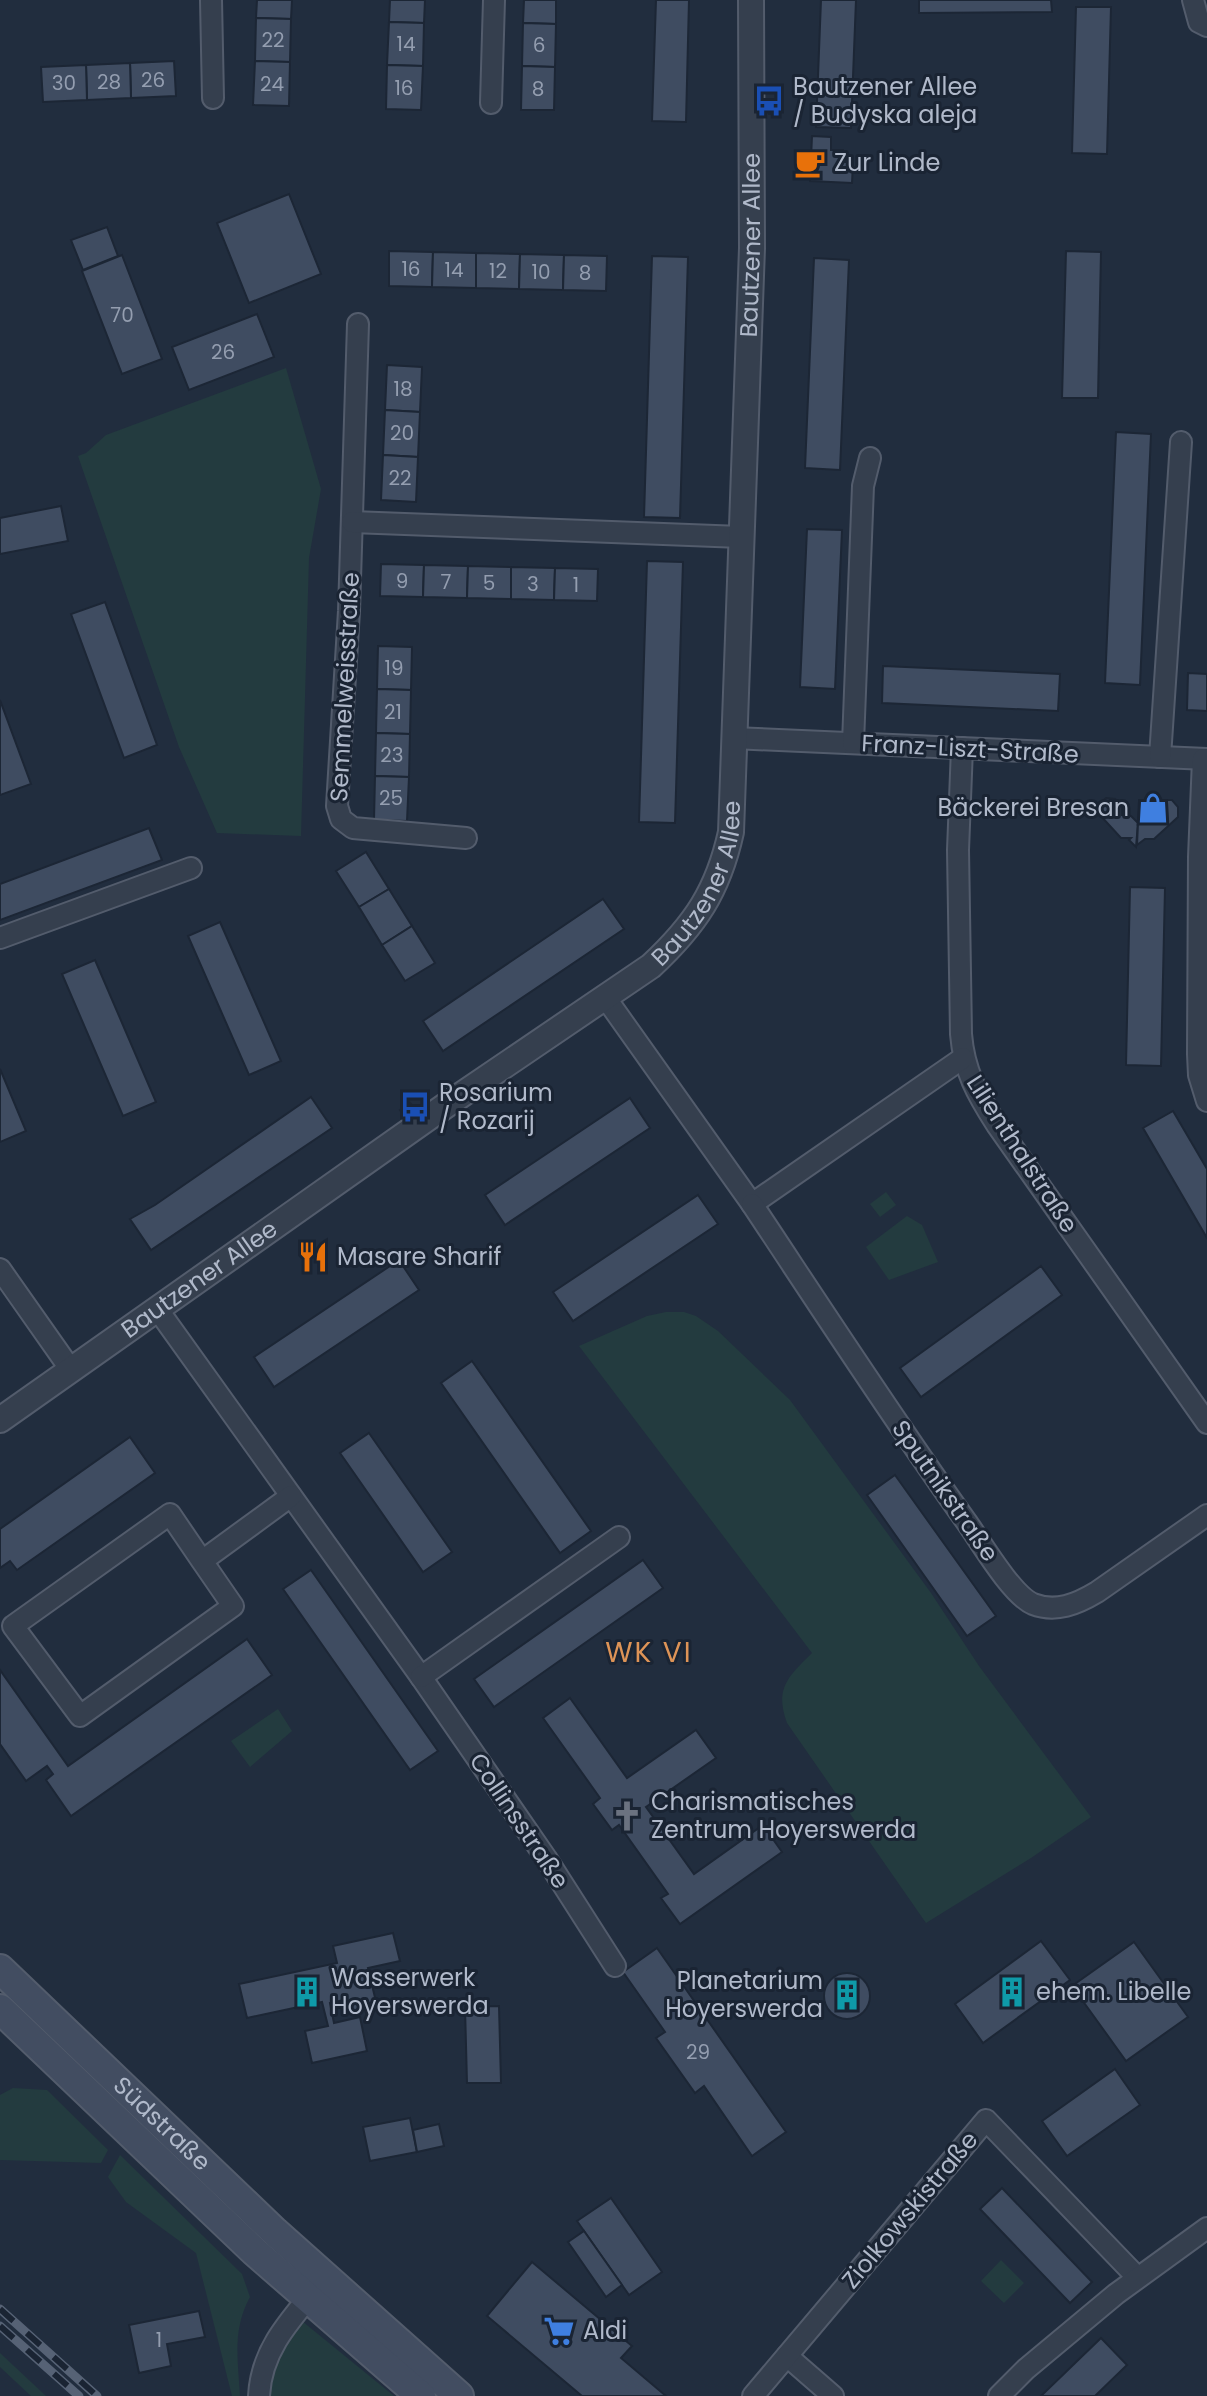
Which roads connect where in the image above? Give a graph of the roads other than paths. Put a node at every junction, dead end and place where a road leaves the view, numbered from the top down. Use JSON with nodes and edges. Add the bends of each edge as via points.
{"nodes":[{"id":1,"x":211,"y":0,"type":"edge"},
{"id":2,"x":494,"y":0,"type":"edge"},
{"id":3,"x":751,"y":0,"type":"edge"},
{"id":4,"x":1193,"y":0,"type":"edge"},
{"id":5,"x":1203,"y":24,"type":"edge"},
{"id":6,"x":213,"y":98,"type":"dead end"},
{"id":7,"x":491,"y":103,"type":"dead end"},
{"id":8,"x":358,"y":324,"type":"dead end"},
{"id":9,"x":1181,"y":442,"type":"dead end"},
{"id":10,"x":870,"y":458,"type":"dead end"},
{"id":11,"x":352,"y":522,"type":"junction"},
{"id":12,"x":741,"y":537,"type":"junction"},
{"id":13,"x":733,"y":738,"type":"junction"},
{"id":14,"x":853,"y":743,"type":"junction"},
{"id":15,"x":962,"y":748,"type":"junction"},
{"id":16,"x":1160,"y":757,"type":"junction"},
{"id":17,"x":1205,"y":759,"type":"edge"},
{"id":18,"x":466,"y":838,"type":"dead end"},
{"id":19,"x":191,"y":868,"type":"dead end"},
{"id":20,"x":0,"y":938,"type":"edge"},
{"id":21,"x":605,"y":997,"type":"junction"},
{"id":22,"x":963,"y":1058,"type":"junction"},
{"id":23,"x":1207,"y":1101,"type":"edge"},
{"id":24,"x":752,"y":1204,"type":"junction"},
{"id":25,"x":0,"y":1269,"type":"edge"},
{"id":26,"x":158,"y":1310,"type":"junction"},
{"id":27,"x":71,"y":1370,"type":"junction"},
{"id":28,"x":0,"y":1420,"type":"edge"},
{"id":29,"x":1207,"y":1423,"type":"edge"},
{"id":30,"x":291,"y":1496,"type":"junction"},
{"id":31,"x":1207,"y":1515,"type":"edge"},
{"id":32,"x":619,"y":1537,"type":"dead end"},
{"id":33,"x":202,"y":1561,"type":"junction"},
{"id":34,"x":421,"y":1677,"type":"junction"},
{"id":35,"x":615,"y":1966,"type":"dead end"},
{"id":36,"x":0,"y":1969,"type":"edge"},
{"id":37,"x":0,"y":2009,"type":"edge"},
{"id":38,"x":1207,"y":2228,"type":"edge"},
{"id":39,"x":1137,"y":2277,"type":"junction"},
{"id":40,"x":317,"y":2288,"type":"junction"},
{"id":41,"x":787,"y":2356,"type":"junction"},
{"id":42,"x":259,"y":2396,"type":"edge"},
{"id":43,"x":421,"y":2396,"type":"edge"},
{"id":44,"x":459,"y":2396,"type":"edge"},
{"id":45,"x":753,"y":2396,"type":"edge"},
{"id":46,"x":833,"y":2396,"type":"edge"},
{"id":47,"x":999,"y":2396,"type":"edge"}],
"edges":[{"from":1,"to":6,"type":"street"},
{"from":2,"to":7,"type":"street"},
{"from":3,"to":12,"type":"street","name":"Bautzener Allee","via":[[752,248]]},
{"from":4,"to":5,"type":"street"},
{"from":8,"to":11,"type":"street","name":"Semmelweisstraße"},
{"from":9,"to":16,"type":"street"},
{"from":10,"to":14,"type":"street","via":[[863,486]]},
{"from":11,"to":12,"type":"street"},
{"from":11,"to":18,"type":"street","name":"Semmelweisstraße","via":[[337,806],[341,819],[364,831]]},
{"from":12,"to":13,"type":"street","name":"Bautzener Allee"},
{"from":13,"to":14,"type":"street","name":"Franz-Liszt-Straße"},
{"from":13,"to":21,"type":"street","name":"Bautzener Allee","via":[[731,832],[711,892],[681,939]]},
{"from":14,"to":15,"type":"street","name":"Franz-Liszt-Straße"},
{"from":15,"to":16,"type":"street","name":"Franz-Liszt-Straße"},
{"from":15,"to":22,"type":"street","name":"Lilienthalstraße","via":[[958,850]]},
{"from":16,"to":17,"type":"street","name":"Franz-Liszt-Straße"},
{"from":17,"to":23,"type":"street","via":[[1198,1054]]},
{"from":19,"to":20,"type":"street"},
{"from":21,"to":24,"type":"street","name":"Sputnikstraße"},
{"from":21,"to":26,"type":"street","name":"Bautzener Allee"},
{"from":22,"to":24,"type":"street"},
{"from":22,"to":29,"type":"street","name":"Lilienthalstraße","via":[[997,1125]]},
{"from":24,"to":31,"type":"street","name":"Sputnikstraße","via":[[925,1464],[1010,1584],[1032,1604],[1063,1608],[1078,1603]]},
{"from":25,"to":27,"type":"street"},
{"from":26,"to":27,"type":"street","name":"Bautzener Allee"},
{"from":26,"to":30,"type":"street","name":"Collinsstraße"},
{"from":27,"to":28,"type":"street","name":"Bautzener Allee"},
{"from":30,"to":33,"type":"street"},
{"from":30,"to":34,"type":"street","name":"Collinsstraße"},
{"from":32,"to":34,"type":"street"},
{"from":33,"to":33,"type":"street","via":[[170,1514],[13,1626],[80,1716],[233,1606]]},
{"from":34,"to":35,"type":"street","name":"Collinsstraße"},
{"from":36,"to":40,"type":"main road","name":"Südstraße"},
{"from":37,"to":40,"type":"main road","name":"Südstraße","via":[[255,2252]]},
{"from":38,"to":39,"type":"street"},
{"from":39,"to":41,"type":"street","name":"Ziolkowskistraße","via":[[986,2120]]},
{"from":39,"to":47,"type":"street"},
{"from":40,"to":42,"type":"street","via":[[267,2356]]},
{"from":40,"to":43,"type":"main road"},
{"from":40,"to":44,"type":"main road"},
{"from":41,"to":45,"type":"street","name":"Ziolkowskistraße"},
{"from":41,"to":46,"type":"street"}]}
